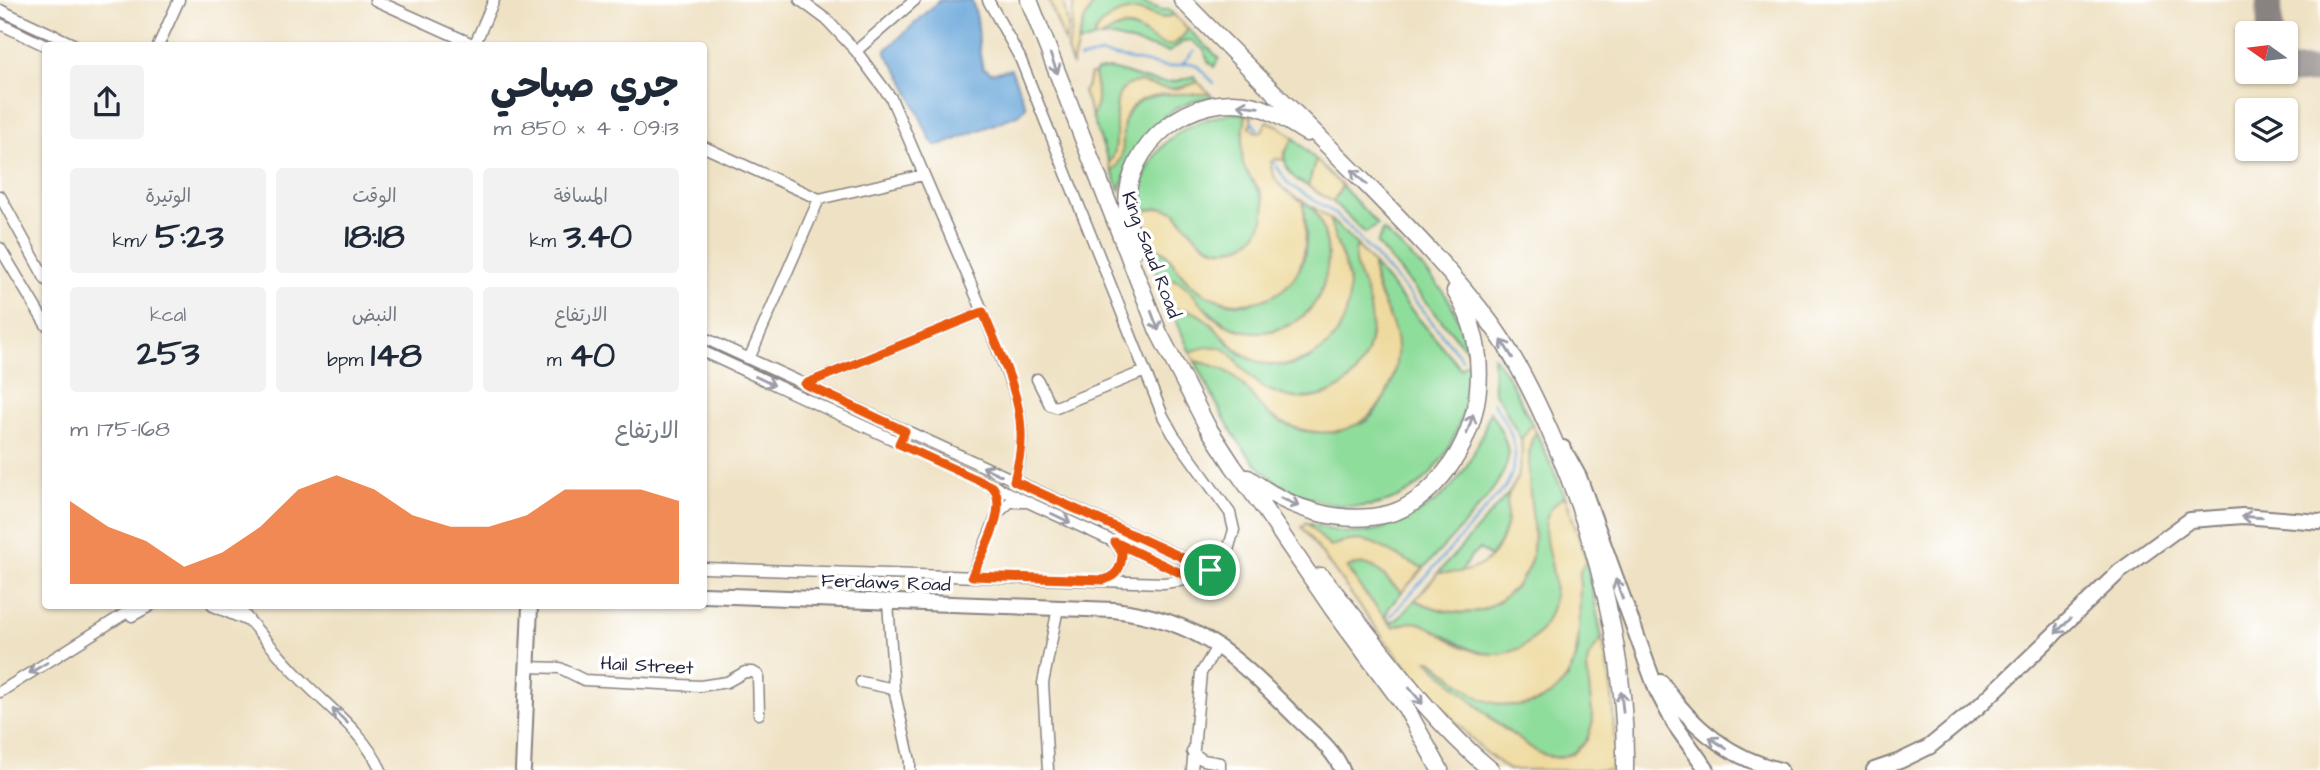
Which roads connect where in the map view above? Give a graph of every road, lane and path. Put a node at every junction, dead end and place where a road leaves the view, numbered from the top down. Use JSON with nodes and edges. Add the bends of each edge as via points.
{"nodes":[{"id":1,"x":179,"y":0,"type":"edge"},
{"id":2,"x":375,"y":0,"type":"edge"},
{"id":3,"x":494,"y":0,"type":"edge"},
{"id":4,"x":800,"y":0,"type":"edge"},
{"id":5,"x":915,"y":0,"type":"edge"},
{"id":6,"x":988,"y":0,"type":"edge"},
{"id":7,"x":1029,"y":0,"type":"edge"},
{"id":8,"x":1182,"y":0,"type":"edge"},
{"id":9,"x":0,"y":10,"type":"edge"},
{"id":10,"x":0,"y":24,"type":"edge"},
{"id":11,"x":68,"y":42,"type":"edge"},
{"id":12,"x":161,"y":42,"type":"edge"},
{"id":13,"x":468,"y":42,"type":"edge"},
{"id":14,"x":476,"y":42,"type":"edge"},
{"id":15,"x":42,"y":44,"type":"edge"},
{"id":16,"x":856,"y":51,"type":"junction"},
{"id":17,"x":1330,"y":147,"type":"junction"},
{"id":18,"x":707,"y":148,"type":"edge"},
{"id":19,"x":923,"y":175,"type":"junction"},
{"id":20,"x":0,"y":196,"type":"edge"},
{"id":21,"x":819,"y":199,"type":"junction"},
{"id":22,"x":1427,"y":246,"type":"junction"},
{"id":23,"x":0,"y":248,"type":"edge"},
{"id":24,"x":42,"y":273,"type":"edge"},
{"id":25,"x":1143,"y":292,"type":"junction"},
{"id":26,"x":983,"y":312,"type":"junction"},
{"id":27,"x":42,"y":318,"type":"edge"},
{"id":28,"x":707,"y":339,"type":"edge"},
{"id":29,"x":707,"y":353,"type":"edge"},
{"id":30,"x":749,"y":359,"type":"junction"},
{"id":31,"x":1145,"y":371,"type":"junction"},
{"id":32,"x":1037,"y":379,"type":"dead end"},
{"id":33,"x":805,"y":384,"type":"junction"},
{"id":34,"x":1533,"y":391,"type":"junction"},
{"id":35,"x":905,"y":431,"type":"junction"},
{"id":36,"x":899,"y":444,"type":"junction"},
{"id":37,"x":1233,"y":466,"type":"junction"},
{"id":38,"x":1014,"y":481,"type":"junction"},
{"id":39,"x":993,"y":487,"type":"junction"},
{"id":40,"x":1026,"y":502,"type":"junction"},
{"id":41,"x":1265,"y":510,"type":"junction"},
{"id":42,"x":998,"y":513,"type":"junction"},
{"id":43,"x":2320,"y":522,"type":"edge"},
{"id":44,"x":1115,"y":542,"type":"junction"},
{"id":45,"x":707,"y":568,"type":"edge"},
{"id":46,"x":1210,"y":570,"type":"junction"},
{"id":47,"x":972,"y":576,"type":"junction"},
{"id":48,"x":1193,"y":579,"type":"junction"},
{"id":49,"x":1104,"y":580,"type":"junction"},
{"id":50,"x":707,"y":595,"type":"edge"},
{"id":51,"x":888,"y":602,"type":"junction"},
{"id":52,"x":1058,"y":608,"type":"junction"},
{"id":53,"x":141,"y":609,"type":"edge"},
{"id":54,"x":221,"y":609,"type":"edge"},
{"id":55,"x":240,"y":609,"type":"edge"},
{"id":56,"x":247,"y":609,"type":"edge"},
{"id":57,"x":530,"y":609,"type":"edge"},
{"id":58,"x":250,"y":620,"type":"junction"},
{"id":59,"x":1218,"y":645,"type":"junction"},
{"id":60,"x":1642,"y":653,"type":"junction"},
{"id":61,"x":526,"y":667,"type":"junction"},
{"id":62,"x":861,"y":682,"type":"dead end"},
{"id":63,"x":894,"y":689,"type":"junction"},
{"id":64,"x":0,"y":692,"type":"edge"},
{"id":65,"x":759,"y":715,"type":"dead end"},
{"id":66,"x":1192,"y":761,"type":"edge"},
{"id":67,"x":381,"y":770,"type":"edge"},
{"id":68,"x":523,"y":770,"type":"edge"},
{"id":69,"x":910,"y":770,"type":"edge"},
{"id":70,"x":1048,"y":770,"type":"edge"},
{"id":71,"x":1220,"y":770,"type":"edge"},
{"id":72,"x":1342,"y":770,"type":"edge"},
{"id":73,"x":1440,"y":770,"type":"edge"},
{"id":74,"x":1491,"y":770,"type":"edge"},
{"id":75,"x":1625,"y":770,"type":"edge"},
{"id":76,"x":1707,"y":770,"type":"edge"},
{"id":77,"x":1780,"y":770,"type":"edge"},
{"id":78,"x":1874,"y":770,"type":"edge"}],
"edges":[{"from":1,"to":12,"type":"street"},
{"from":2,"to":13,"type":"street"},
{"from":3,"to":14,"type":"street"},
{"from":4,"to":16,"type":"street","via":[[827,19]]},
{"from":5,"to":16,"type":"street"},
{"from":6,"to":31,"type":"street","via":[[1020,58]]},
{"from":7,"to":25,"type":"main road","name":"King Saud Road","one_way":true},
{"from":8,"to":17,"type":"main road"},
{"from":9,"to":11,"type":"street"},
{"from":10,"to":15,"type":"street"},
{"from":16,"to":19,"type":"street","via":[[891,98]]},
{"from":22,"to":17,"type":"main road","one_way":true},
{"from":17,"to":25,"type":"main road","one_way":true,"via":[[1252,105],[1217,105],[1168,124],[1138,162],[1128,192],[1127,209]]},
{"from":18,"to":21,"type":"street"},
{"from":19,"to":21,"type":"street"},
{"from":19,"to":26,"type":"street"},
{"from":20,"to":24,"type":"street"},
{"from":21,"to":30,"type":"street"},
{"from":34,"to":22,"type":"main road","one_way":true,"via":[[1493,327]]},
{"from":37,"to":22,"type":"main road","one_way":true,"via":[[1290,504],[1345,518],[1390,514],[1411,504],[1443,476],[1471,425],[1479,374],[1471,323]]},
{"from":23,"to":27,"type":"street"},
{"from":25,"to":37,"type":"main road","name":"King Saud Road","one_way":true,"via":[[1178,374]]},
{"from":26,"to":33,"type":"street"},
{"from":26,"to":38,"type":"street","via":[[1019,411],[1022,434]]},
{"from":28,"to":30,"type":"street"},
{"from":29,"to":36,"type":"street","one_way":true},
{"from":30,"to":33,"type":"street"},
{"from":31,"to":32,"type":"street","via":[[1056,407],[1050,405]]},
{"from":31,"to":46,"type":"street","via":[[1173,434],[1233,520],[1228,550]]},
{"from":33,"to":35,"type":"street"},
{"from":60,"to":34,"type":"street","one_way":true,"via":[[1579,477]]},
{"from":75,"to":34,"type":"main road","one_way":true,"via":[[1626,734],[1609,614],[1590,538]]},
{"from":35,"to":36,"type":"street"},
{"from":38,"to":35,"type":"street","one_way":true},
{"from":36,"to":39,"type":"street"},
{"from":37,"to":41,"type":"main road","name":"King Saud Road"},
{"from":38,"to":46,"type":"street"},
{"from":39,"to":40,"type":"street"},
{"from":39,"to":42,"type":"street","via":[[999,498]]},
{"from":40,"to":42,"type":"street","via":[[1010,502]]},
{"from":40,"to":44,"type":"street","one_way":true},
{"from":41,"to":73,"type":"main road","via":[[1406,708]]},
{"from":41,"to":74,"type":"main road","one_way":true,"via":[[1430,712]]},
{"from":42,"to":47,"type":"street"},
{"from":43,"to":78,"type":"street","one_way":true,"via":[[2243,516],[2190,520],[2119,572],[1978,708],[1929,747]]},
{"from":44,"to":48,"type":"street"},
{"from":44,"to":49,"type":"street","via":[[1122,553],[1121,566]]},
{"from":45,"to":47,"type":"street"},
{"from":46,"to":48,"type":"street"},
{"from":47,"to":49,"type":"street"},
{"from":48,"to":49,"type":"street","via":[[1164,583]]},
{"from":50,"to":51,"type":"street","name":"Ferdaws Road"},
{"from":51,"to":52,"type":"street","name":"Ferdaws Road"},
{"from":51,"to":63,"type":"street"},
{"from":52,"to":59,"type":"street","name":"Ferdaws Road","via":[[1140,613],[1188,628]]},
{"from":52,"to":70,"type":"street","via":[[1044,683]]},
{"from":53,"to":64,"type":"street","one_way":true},
{"from":54,"to":58,"type":"street"},
{"from":55,"to":58,"type":"street"},
{"from":56,"to":58,"type":"street"},
{"from":57,"to":61,"type":"street"},
{"from":67,"to":58,"type":"street","one_way":true,"via":[[352,727],[266,642]]},
{"from":59,"to":66,"type":"street","via":[[1201,673]]},
{"from":59,"to":72,"type":"street","name":"Ferdaws Road","via":[[1330,750]]},
{"from":60,"to":76,"type":"street","via":[[1675,725]]},
{"from":77,"to":60,"type":"street","one_way":true,"via":[[1732,752],[1703,732],[1675,704]]},
{"from":61,"to":65,"type":"street","name":"Hail Street","via":[[560,668],[584,680],[700,686],[752,672],[758,675]]},
{"from":61,"to":68,"type":"street"},
{"from":62,"to":63,"type":"street"},
{"from":63,"to":69,"type":"street"},
{"from":66,"to":71,"type":"street","via":[[1220,763]]}]}
